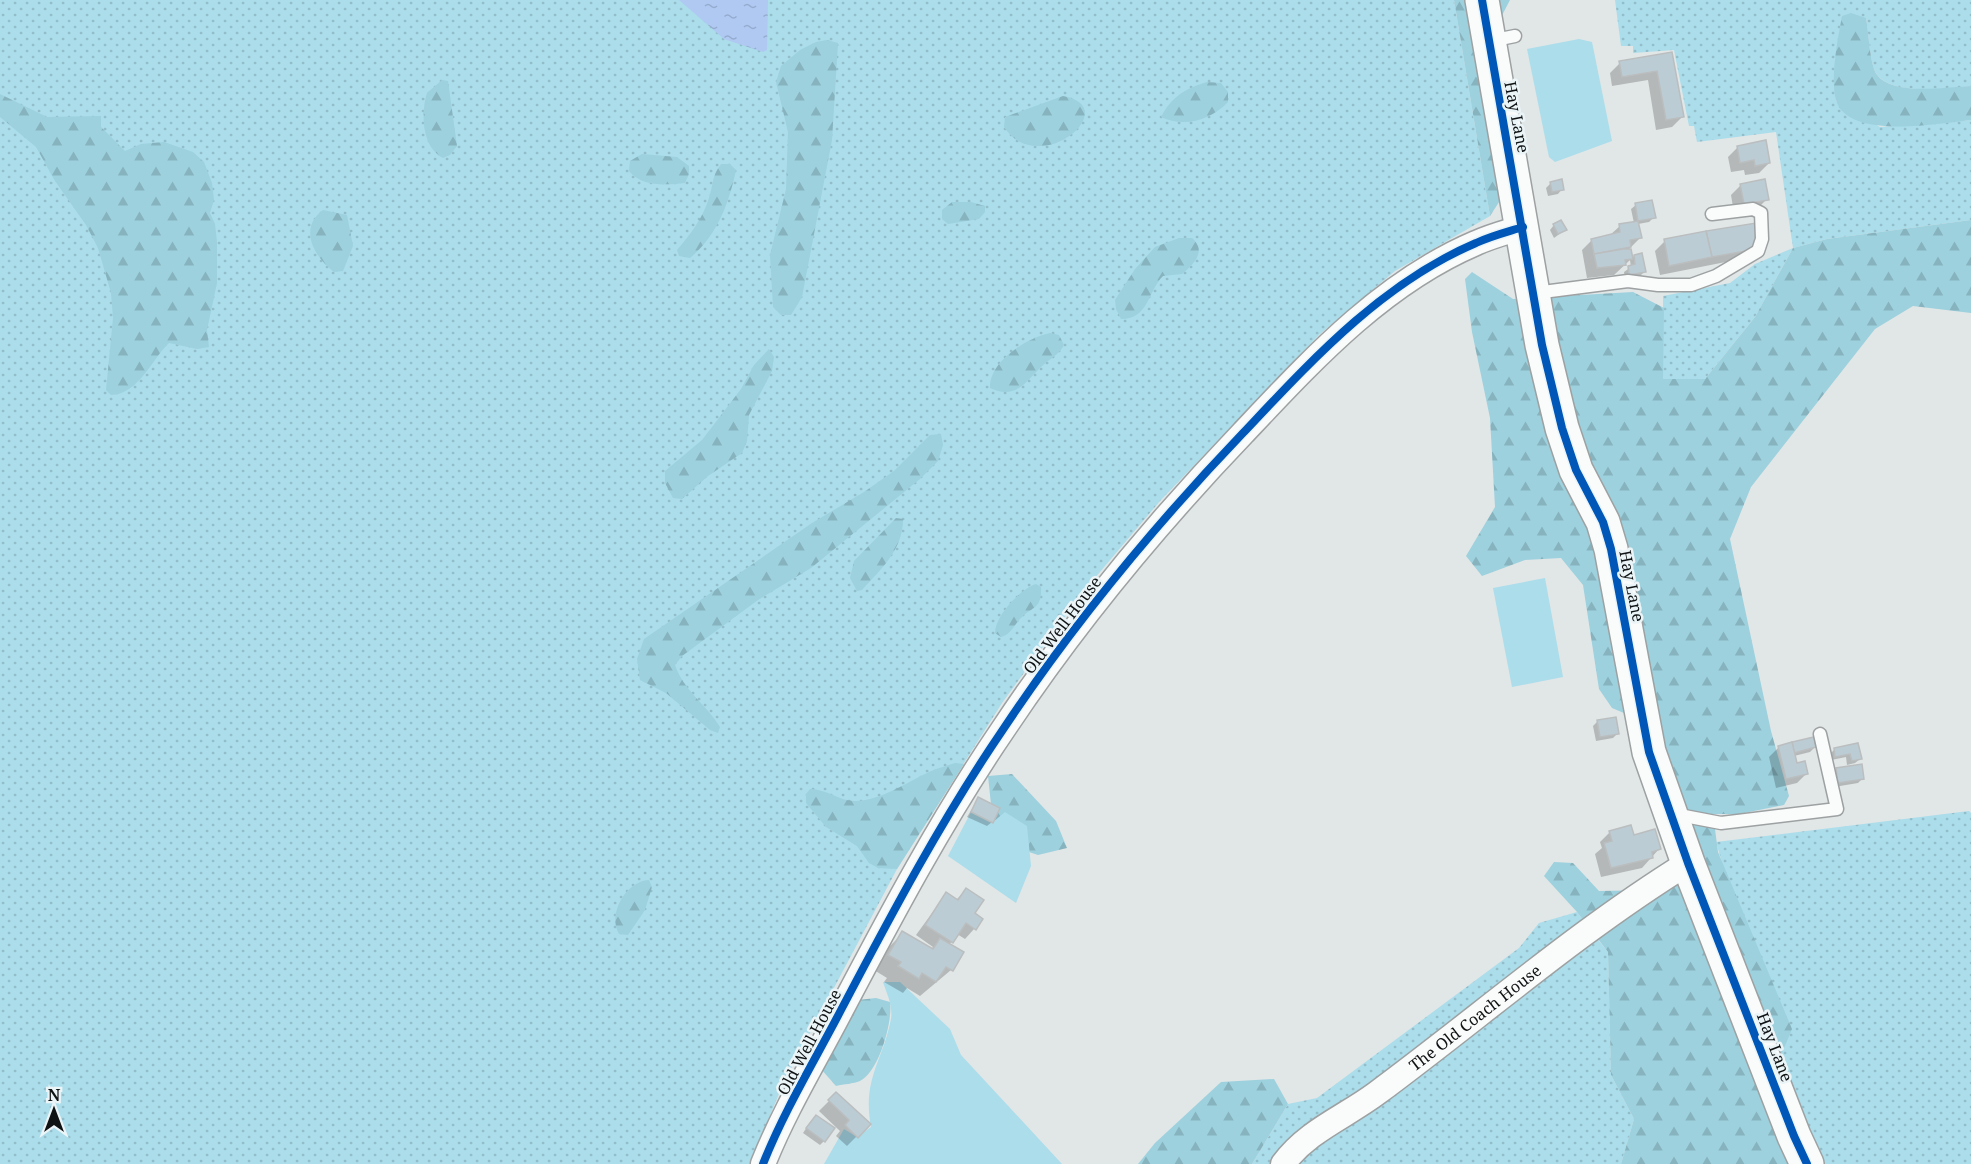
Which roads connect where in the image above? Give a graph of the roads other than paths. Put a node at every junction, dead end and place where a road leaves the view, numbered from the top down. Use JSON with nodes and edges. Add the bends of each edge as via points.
{"nodes":[{"id":1,"x":1482,"y":0,"type":"edge"},
{"id":2,"x":1712,"y":214,"type":"dead end"},
{"id":3,"x":1523,"y":227,"type":"junction"},
{"id":4,"x":1534,"y":293,"type":"junction"},
{"id":5,"x":1820,"y":734,"type":"dead end"},
{"id":6,"x":1670,"y":813,"type":"junction"},
{"id":7,"x":1678,"y":869,"type":"junction"},
{"id":8,"x":763,"y":1164,"type":"edge"},
{"id":9,"x":1283,"y":1164,"type":"edge"},
{"id":10,"x":1807,"y":1164,"type":"edge"}],
"edges":[{"from":1,"to":3,"type":"street","name":"Hay Lane","via":[[1502,38]]},
{"from":2,"to":4,"type":"lane","via":[[1753,209],[1761,213],[1762,239],[1758,251],[1716,276],[1691,285],[1628,281]]},
{"from":3,"to":4,"type":"street","name":"Hay Lane"},
{"from":3,"to":8,"type":"street","name":"Old Well House","via":[[1477,242],[1433,264],[1350,325],[1307,364],[1184,494],[1123,565],[1001,731],[958,800],[883,930]]},
{"from":4,"to":6,"type":"street","name":"Hay Lane","via":[[1562,428],[1611,549],[1649,752]]},
{"from":5,"to":6,"type":"lane","via":[[1837,809],[1721,823]]},
{"from":6,"to":7,"type":"street","name":"Hay Lane"},
{"from":7,"to":9,"type":"street","name":"The Old Coach House","via":[[1598,922],[1375,1095],[1311,1135]]},
{"from":7,"to":10,"type":"street","name":"Hay Lane"}]}
